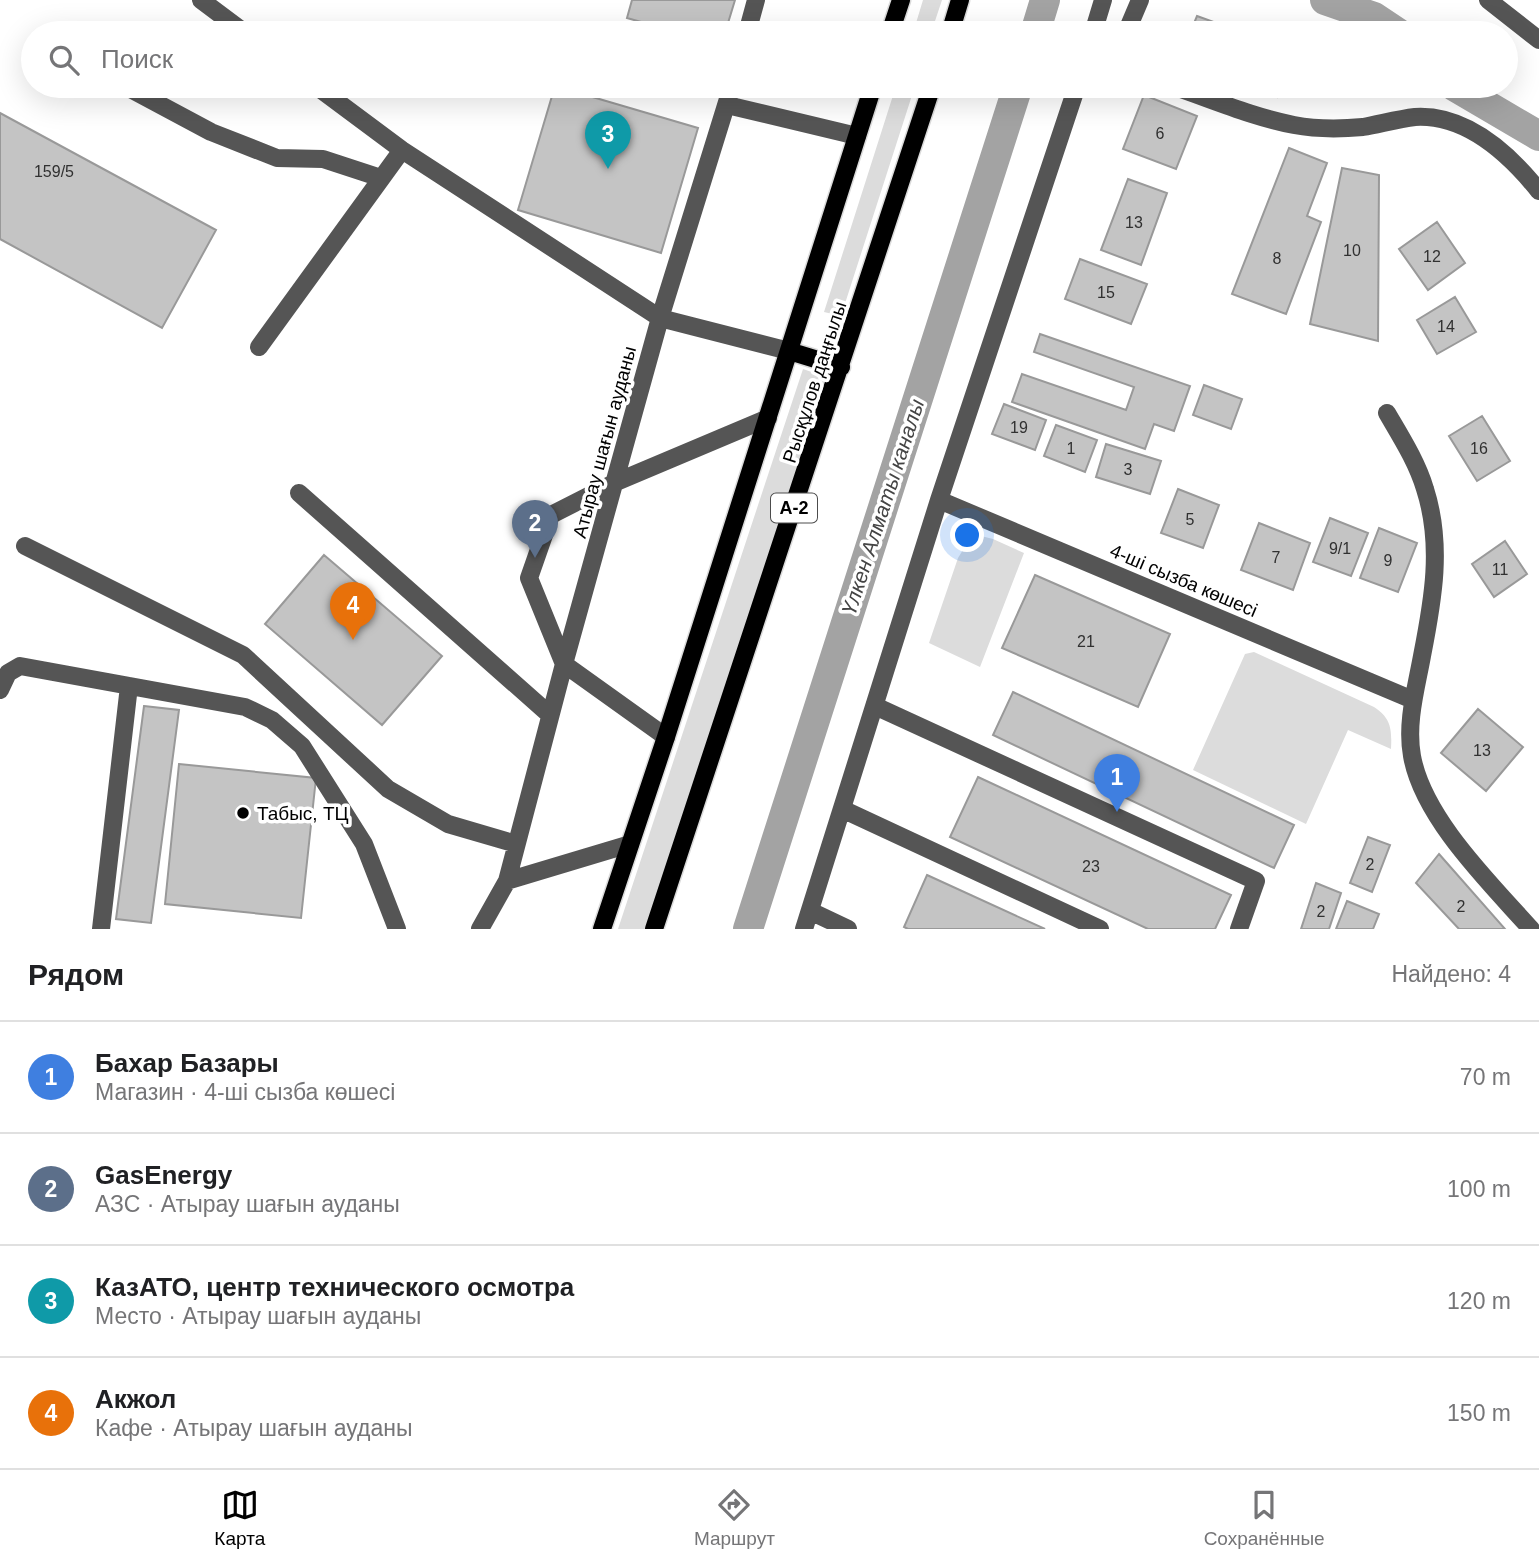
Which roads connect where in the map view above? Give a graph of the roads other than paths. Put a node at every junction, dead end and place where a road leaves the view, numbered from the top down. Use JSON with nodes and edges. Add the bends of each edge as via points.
{"nodes":[{"id":1,"x":201,"y":0,"type":"edge"},
{"id":2,"x":756,"y":0,"type":"edge"},
{"id":3,"x":901,"y":0,"type":"edge"},
{"id":4,"x":960,"y":0,"type":"edge"},
{"id":5,"x":1103,"y":0,"type":"edge"},
{"id":6,"x":1140,"y":0,"type":"edge"},
{"id":7,"x":1488,"y":0,"type":"edge"},
{"id":8,"x":229,"y":21,"type":"edge"},
{"id":9,"x":750,"y":21,"type":"edge"},
{"id":10,"x":894,"y":21,"type":"edge"},
{"id":11,"x":954,"y":21,"type":"edge"},
{"id":12,"x":1097,"y":21,"type":"edge"},
{"id":13,"x":1131,"y":21,"type":"edge"},
{"id":14,"x":1515,"y":21,"type":"edge"},
{"id":15,"x":1518,"y":24,"type":"edge"},
{"id":16,"x":1539,"y":40,"type":"edge"},
{"id":17,"x":147,"y":98,"type":"edge"},
{"id":18,"x":332,"y":98,"type":"edge"},
{"id":19,"x":729,"y":98,"type":"edge"},
{"id":20,"x":869,"y":98,"type":"edge"},
{"id":21,"x":928,"y":98,"type":"edge"},
{"id":22,"x":1073,"y":98,"type":"edge"},
{"id":23,"x":1210,"y":98,"type":"edge"},
{"id":24,"x":727,"y":105,"type":"junction"},
{"id":25,"x":857,"y":135,"type":"junction"},
{"id":26,"x":402,"y":150,"type":"junction"},
{"id":27,"x":382,"y":178,"type":"junction"},
{"id":28,"x":1539,"y":191,"type":"edge"},
{"id":29,"x":660,"y":318,"type":"junction"},
{"id":30,"x":259,"y":347,"type":"dead end"},
{"id":31,"x":789,"y":351,"type":"junction"},
{"id":32,"x":841,"y":367,"type":"junction"},
{"id":33,"x":1387,"y":413,"type":"dead end"},
{"id":34,"x":768,"y":418,"type":"junction"},
{"id":35,"x":614,"y":483,"type":"junction"},
{"id":36,"x":299,"y":493,"type":"dead end"},
{"id":37,"x":939,"y":500,"type":"junction"},
{"id":38,"x":25,"y":546,"type":"dead end"},
{"id":39,"x":564,"y":664,"type":"junction"},
{"id":40,"x":129,"y":686,"type":"junction"},
{"id":41,"x":0,"y":690,"type":"edge"},
{"id":42,"x":1413,"y":700,"type":"junction"},
{"id":43,"x":875,"y":706,"type":"junction"},
{"id":44,"x":550,"y":715,"type":"junction"},
{"id":45,"x":666,"y":737,"type":"junction"},
{"id":46,"x":842,"y":809,"type":"junction"},
{"id":47,"x":516,"y":844,"type":"junction"},
{"id":48,"x":630,"y":844,"type":"junction"},
{"id":49,"x":507,"y":881,"type":"junction"},
{"id":50,"x":810,"y":911,"type":"junction"},
{"id":51,"x":102,"y":929,"type":"edge"},
{"id":52,"x":397,"y":929,"type":"edge"},
{"id":53,"x":480,"y":929,"type":"edge"},
{"id":54,"x":602,"y":929,"type":"edge"},
{"id":55,"x":654,"y":929,"type":"edge"},
{"id":56,"x":804,"y":929,"type":"edge"},
{"id":57,"x":848,"y":929,"type":"edge"},
{"id":58,"x":1100,"y":929,"type":"edge"},
{"id":59,"x":1239,"y":929,"type":"edge"},
{"id":60,"x":1531,"y":929,"type":"edge"}],
"edges":[{"from":1,"to":8,"type":"street"},
{"from":2,"to":9,"type":"street"},
{"from":3,"to":10,"type":"main road"},
{"from":4,"to":11,"type":"main road"},
{"from":5,"to":12,"type":"street"},
{"from":6,"to":13,"type":"street"},
{"from":7,"to":14,"type":"street"},
{"from":15,"to":16,"type":"street"},
{"from":17,"to":27,"type":"street","via":[[211,132],[277,158],[323,159]]},
{"from":18,"to":26,"type":"street"},
{"from":19,"to":24,"type":"street","name":"Атырау шағын ауданы"},
{"from":20,"to":25,"type":"main road","name":"Рысқұлов даңғылы","number":"A-2"},
{"from":21,"to":32,"type":"main road","name":"Рысқұлов даңғылы","number":"A-2"},
{"from":22,"to":37,"type":"street"},
{"from":23,"to":28,"type":"street","via":[[1294,125],[1340,128],[1417,117],[1443,120],[1467,128],[1493,145]]},
{"from":24,"to":25,"type":"street"},
{"from":24,"to":29,"type":"street","name":"Атырау шағын ауданы"},
{"from":25,"to":31,"type":"main road","name":"Рысқұлов даңғылы","number":"A-2"},
{"from":26,"to":27,"type":"street"},
{"from":26,"to":29,"type":"street"},
{"from":27,"to":30,"type":"street"},
{"from":29,"to":31,"type":"street"},
{"from":29,"to":35,"type":"street","name":"Атырау шағын ауданы"},
{"from":31,"to":32,"type":"main road"},
{"from":31,"to":34,"type":"main road","name":"Рысқұлов даңғылы","number":"A-2"},
{"from":32,"to":55,"type":"main road","name":"Рысқұлов даңғылы","number":"A-2"},
{"from":33,"to":42,"type":"street","via":[[1425,486],[1435,542],[1433,599]]},
{"from":34,"to":35,"type":"street"},
{"from":34,"to":45,"type":"main road","name":"Рысқұлов даңғылы","number":"A-2"},
{"from":35,"to":39,"type":"street","name":"Атырау шағын ауданы"},
{"from":35,"to":39,"type":"street","via":[[551,515],[529,578]]},
{"from":36,"to":44,"type":"street"},
{"from":37,"to":42,"type":"street","name":"4-ші сызба көшесі"},
{"from":37,"to":43,"type":"street"},
{"from":38,"to":47,"type":"street","via":[[243,654],[388,789],[447,824]]},
{"from":39,"to":44,"type":"street","name":"Атырау шағын ауданы"},
{"from":39,"to":45,"type":"street"},
{"from":40,"to":41,"type":"street","via":[[20,666],[8,673]]},
{"from":40,"to":51,"type":"street"},
{"from":40,"to":52,"type":"street","via":[[245,707],[272,720],[302,746],[364,844]]},
{"from":42,"to":60,"type":"street","via":[[1412,758],[1423,790],[1463,852]]},
{"from":43,"to":46,"type":"street"},
{"from":43,"to":59,"type":"street","via":[[1256,881]]},
{"from":44,"to":47,"type":"street","name":"Атырау шағын ауданы"},
{"from":45,"to":48,"type":"main road","name":"Рысқұлов даңғылы","number":"A-2"},
{"from":46,"to":50,"type":"street"},
{"from":46,"to":58,"type":"street"},
{"from":47,"to":49,"type":"street","name":"Атырау шағын ауданы"},
{"from":48,"to":49,"type":"street"},
{"from":48,"to":54,"type":"main road","name":"Рысқұлов даңғылы","number":"A-2"},
{"from":49,"to":53,"type":"street","name":"Атырау шағын ауданы"},
{"from":50,"to":56,"type":"street"},
{"from":50,"to":57,"type":"street"}]}
